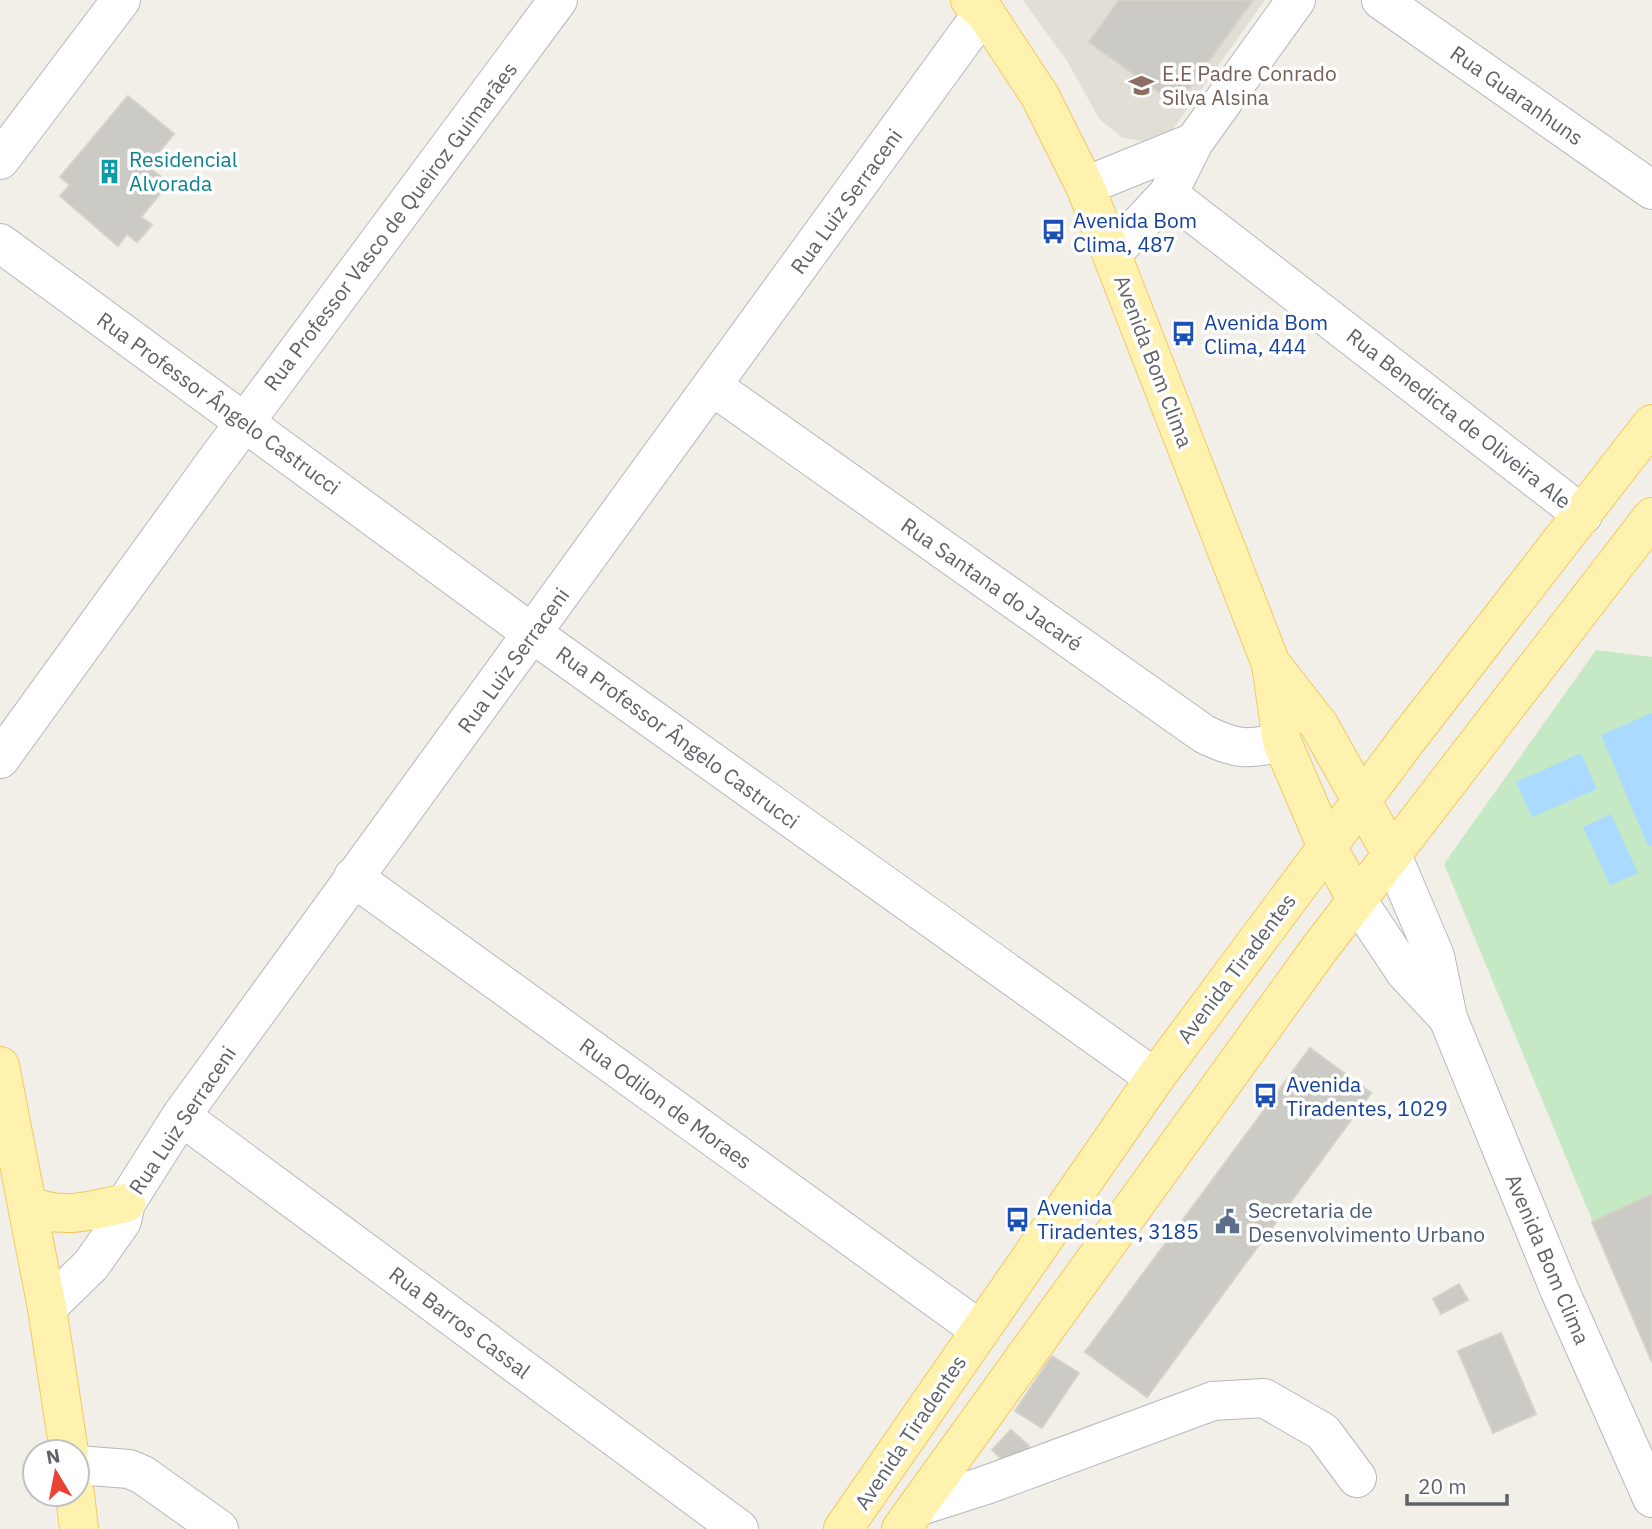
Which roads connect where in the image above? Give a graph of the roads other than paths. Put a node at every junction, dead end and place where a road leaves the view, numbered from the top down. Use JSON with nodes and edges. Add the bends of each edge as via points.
{"nodes":[{"id":1,"x":121,"y":0,"type":"edge"},
{"id":2,"x":558,"y":0,"type":"edge"},
{"id":3,"x":1296,"y":0,"type":"edge"},
{"id":4,"x":1381,"y":0,"type":"edge"},
{"id":5,"x":977,"y":6,"type":"edge"},
{"id":6,"x":1195,"y":142,"type":"junction"},
{"id":7,"x":0,"y":160,"type":"edge"},
{"id":8,"x":1085,"y":186,"type":"junction"},
{"id":9,"x":1652,"y":190,"type":"edge"},
{"id":10,"x":1168,"y":194,"type":"junction"},
{"id":11,"x":0,"y":243,"type":"edge"},
{"id":12,"x":1112,"y":254,"type":"junction"},
{"id":13,"x":712,"y":386,"type":"junction"},
{"id":14,"x":245,"y":422,"type":"junction"},
{"id":15,"x":1652,"y":424,"type":"edge"},
{"id":16,"x":1583,"y":514,"type":"junction"},
{"id":17,"x":1650,"y":531,"type":"edge"},
{"id":18,"x":533,"y":634,"type":"junction"},
{"id":19,"x":1270,"y":664,"type":"junction"},
{"id":20,"x":1282,"y":742,"type":"junction"},
{"id":21,"x":0,"y":759,"type":"edge"},
{"id":22,"x":1363,"y":799,"type":"junction"},
{"id":23,"x":1327,"y":847,"type":"junction"},
{"id":24,"x":1392,"y":855,"type":"junction"},
{"id":25,"x":353,"y":877,"type":"junction"},
{"id":26,"x":1357,"y":900,"type":"junction"},
{"id":27,"x":1448,"y":1018,"type":"junction"},
{"id":28,"x":1,"y":1073,"type":"edge"},
{"id":29,"x":1155,"y":1078,"type":"junction"},
{"id":30,"x":181,"y":1116,"type":"junction"},
{"id":31,"x":126,"y":1203,"type":"junction"},
{"id":32,"x":27,"y":1205,"type":"junction"},
{"id":33,"x":47,"y":1308,"type":"junction"},
{"id":34,"x":980,"y":1329,"type":"junction"},
{"id":35,"x":67,"y":1438,"type":"edge"},
{"id":36,"x":1640,"y":1438,"type":"edge"},
{"id":37,"x":91,"y":1466,"type":"edge"},
{"id":38,"x":1357,"y":1478,"type":"dead end"},
{"id":39,"x":1652,"y":1498,"type":"edge"},
{"id":40,"x":76,"y":1508,"type":"edge"},
{"id":41,"x":909,"y":1518,"type":"edge"},
{"id":42,"x":78,"y":1529,"type":"edge"},
{"id":43,"x":219,"y":1529,"type":"edge"},
{"id":44,"x":739,"y":1529,"type":"edge"},
{"id":45,"x":843,"y":1529,"type":"edge"}],
"edges":[{"from":1,"to":7,"type":"street"},
{"from":2,"to":14,"type":"street","name":"Rua Professor Vasco de Queiroz Guimarães"},
{"from":3,"to":6,"type":"street"},
{"from":4,"to":9,"type":"street","name":"Rua Guaranhuns"},
{"from":5,"to":8,"type":"main road","name":"Avenida Bom Clima","via":[[1040,96]]},
{"from":5,"to":13,"type":"street","name":"Rua Luiz Serraceni"},
{"from":6,"to":8,"type":"street"},
{"from":6,"to":10,"type":"street"},
{"from":8,"to":12,"type":"main road","name":"Avenida Bom Clima"},
{"from":10,"to":12,"type":"street"},
{"from":10,"to":16,"type":"street","name":"Rua Benedicta de Oliveira Ale"},
{"from":11,"to":14,"type":"street","name":"Rua Professor Ângelo Castrucci"},
{"from":12,"to":19,"type":"main road","name":"Avenida Bom Clima"},
{"from":13,"to":18,"type":"street","name":"Rua Luiz Serraceni"},
{"from":13,"to":20,"type":"street","name":"Rua Santana do Jacaré","via":[[1204,734],[1228,746],[1251,749]]},
{"from":14,"to":18,"type":"street","name":"Rua Professor Ângelo Castrucci"},
{"from":14,"to":21,"type":"street","name":"Rua Professor Vasco de Queiroz Guimarães"},
{"from":15,"to":16,"type":"main road","name":"Avenida Tiradentes"},
{"from":16,"to":22,"type":"main road","name":"Avenida Tiradentes"},
{"from":17,"to":24,"type":"main road"},
{"from":18,"to":25,"type":"street","name":"Rua Luiz Serraceni"},
{"from":18,"to":29,"type":"street","name":"Rua Professor Ângelo Castrucci"},
{"from":19,"to":20,"type":"main road","name":"Avenida Bom Clima"},
{"from":19,"to":22,"type":"main road","name":"Avenida Bom Clima","via":[[1319,725]]},
{"from":20,"to":23,"type":"main road","name":"Avenida Bom Clima"},
{"from":22,"to":23,"type":"main road","name":"Avenida Tiradentes"},
{"from":22,"to":24,"type":"main road","name":"Avenida Bom Clima"},
{"from":23,"to":26,"type":"main road","name":"Avenida Bom Clima"},
{"from":23,"to":29,"type":"main road","name":"Avenida Tiradentes"},
{"from":24,"to":26,"type":"main road"},
{"from":24,"to":27,"type":"street","name":"Avenida Bom Clima","via":[[1435,956]]},
{"from":25,"to":30,"type":"street","name":"Rua Luiz Serraceni"},
{"from":25,"to":34,"type":"street","name":"Rua Odilon de Moraes"},
{"from":26,"to":27,"type":"street","name":"Avenida Bom Clima","via":[[1405,972]]},
{"from":26,"to":41,"type":"main road"},
{"from":27,"to":36,"type":"street","name":"Avenida Bom Clima","via":[[1559,1289]]},
{"from":28,"to":32,"type":"main road"},
{"from":29,"to":34,"type":"main road","name":"Avenida Tiradentes"},
{"from":30,"to":31,"type":"street","name":"Rua Luiz Serraceni"},
{"from":30,"to":44,"type":"street","name":"Rua Barros Cassal"},
{"from":31,"to":32,"type":"main road","via":[[77,1214],[43,1212]]},
{"from":31,"to":33,"type":"street","name":"Rua Luiz Serraceni","via":[[122,1221],[91,1265]]},
{"from":32,"to":33,"type":"main road"},
{"from":33,"to":35,"type":"main road"},
{"from":34,"to":45,"type":"main road","name":"Avenida Tiradentes"},
{"from":36,"to":39,"type":"street","name":"Avenida Bom Clima"},
{"from":37,"to":43,"type":"street","via":[[129,1469],[143,1475]]},
{"from":38,"to":41,"type":"street","via":[[1323,1432],[1264,1398],[1213,1401]]},
{"from":40,"to":42,"type":"main road"}]}
